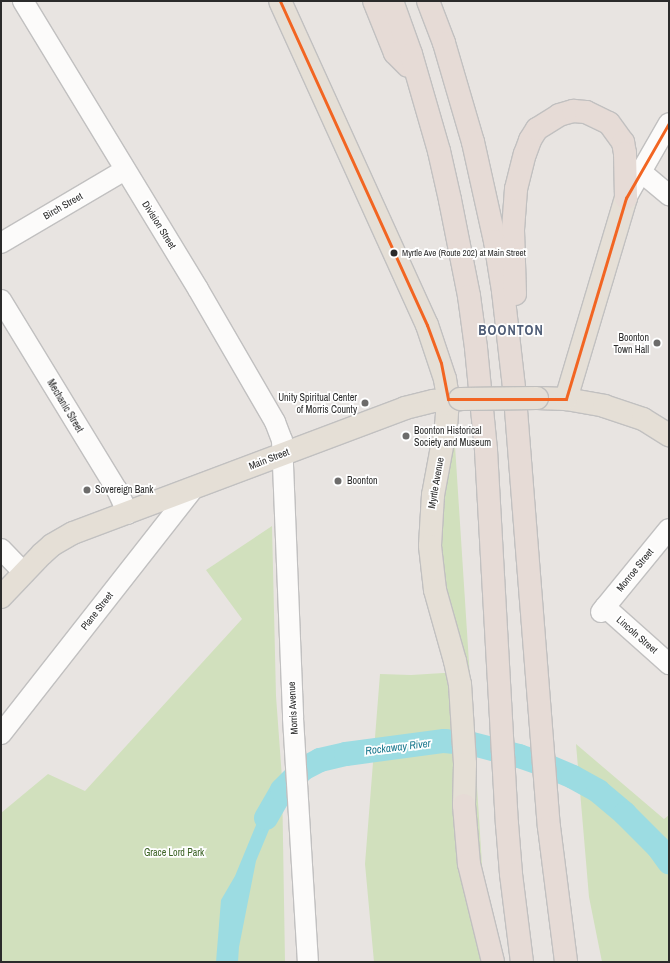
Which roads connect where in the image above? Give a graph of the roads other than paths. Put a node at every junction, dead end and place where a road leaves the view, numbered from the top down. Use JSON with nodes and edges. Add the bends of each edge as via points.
{"nodes":[{"id":1,"x":23,"y":1,"type":"edge"},
{"id":2,"x":280,"y":1,"type":"edge"},
{"id":3,"x":374,"y":1,"type":"edge"},
{"id":4,"x":392,"y":1,"type":"edge"},
{"id":5,"x":428,"y":1,"type":"edge"},
{"id":6,"x":417,"y":76,"type":"junction"},
{"id":7,"x":669,"y":123,"type":"edge"},
{"id":8,"x":125,"y":170,"type":"junction"},
{"id":9,"x":640,"y":171,"type":"junction"},
{"id":10,"x":669,"y":195,"type":"edge"},
{"id":11,"x":626,"y":198,"type":"junction"},
{"id":12,"x":1,"y":243,"type":"edge"},
{"id":13,"x":1,"y":300,"type":"edge"},
{"id":14,"x":454,"y":399,"type":"junction"},
{"id":15,"x":566,"y":399,"type":"junction"},
{"id":16,"x":669,"y":435,"type":"edge"},
{"id":17,"x":519,"y":447,"type":"junction"},
{"id":18,"x":288,"y":452,"type":"junction"},
{"id":19,"x":194,"y":488,"type":"junction"},
{"id":20,"x":128,"y":514,"type":"junction"},
{"id":21,"x":669,"y":529,"type":"edge"},
{"id":22,"x":1,"y":549,"type":"edge"},
{"id":23,"x":24,"y":573,"type":"junction"},
{"id":24,"x":1,"y":597,"type":"edge"},
{"id":25,"x":603,"y":610,"type":"joint"},
{"id":26,"x":669,"y":664,"type":"edge"},
{"id":27,"x":1,"y":734,"type":"edge"},
{"id":28,"x":464,"y":798,"type":"joint"},
{"id":29,"x":308,"y":962,"type":"edge"},
{"id":30,"x":493,"y":962,"type":"edge"},
{"id":31,"x":522,"y":962,"type":"edge"},
{"id":32,"x":566,"y":962,"type":"edge"}],
"edges":[{"from":1,"to":8,"type":"street","name":"Division Street"},
{"from":2,"to":14,"type":"main road","name":"Myrtle Avenue","via":[[427,325]]},
{"from":3,"to":6,"type":"highway","via":[[395,53]]},
{"from":4,"to":6,"type":"highway"},
{"from":5,"to":17,"type":"highway","via":[[460,93],[488,206],[503,291]]},
{"from":6,"to":31,"type":"highway","via":[[450,200],[469,296],[476,348],[486,450],[511,874]]},
{"from":7,"to":9,"type":"street"},
{"from":8,"to":12,"type":"street","name":"Birch Street"},
{"from":8,"to":18,"type":"street","name":"Division Street","via":[[198,288],[275,422]]},
{"from":9,"to":10,"type":"street"},
{"from":9,"to":11,"type":"street"},
{"from":11,"to":15,"type":"main road"},
{"from":11,"to":17,"type":"highway","via":[[623,142],[609,123],[586,112],[573,111],[548,121],[530,140],[520,169],[514,208]]},
{"from":13,"to":20,"type":"street","name":"Mechanic Street","via":[[117,490]]},
{"from":14,"to":15,"type":"main road","name":"Main Street","bridge":true},
{"from":14,"to":18,"type":"main road","name":"Main Street","via":[[405,408]]},
{"from":14,"to":28,"type":"main road","name":"Myrtle Avenue","via":[[446,425],[433,495],[430,546],[435,590],[460,684]]},
{"from":15,"to":16,"type":"main road","name":"Main Street","via":[[624,412]]},
{"from":17,"to":32,"type":"highway","via":[[553,868]]},
{"from":18,"to":19,"type":"main road","name":"Main Street"},
{"from":18,"to":29,"type":"street","name":"Morris Avenue","via":[[294,718]]},
{"from":19,"to":20,"type":"main road","name":"Main Street"},
{"from":19,"to":27,"type":"street","name":"Plane Street"},
{"from":20,"to":23,"type":"main road","name":"Main Street","via":[[62,539],[42,554]]},
{"from":21,"to":25,"type":"street","name":"Monroe Street"},
{"from":22,"to":23,"type":"street"},
{"from":23,"to":24,"type":"main road","name":"Main Street"},
{"from":25,"to":26,"type":"street","name":"Lincoln Street"},
{"from":28,"to":30,"type":"highway","via":[[469,864]]}]}
